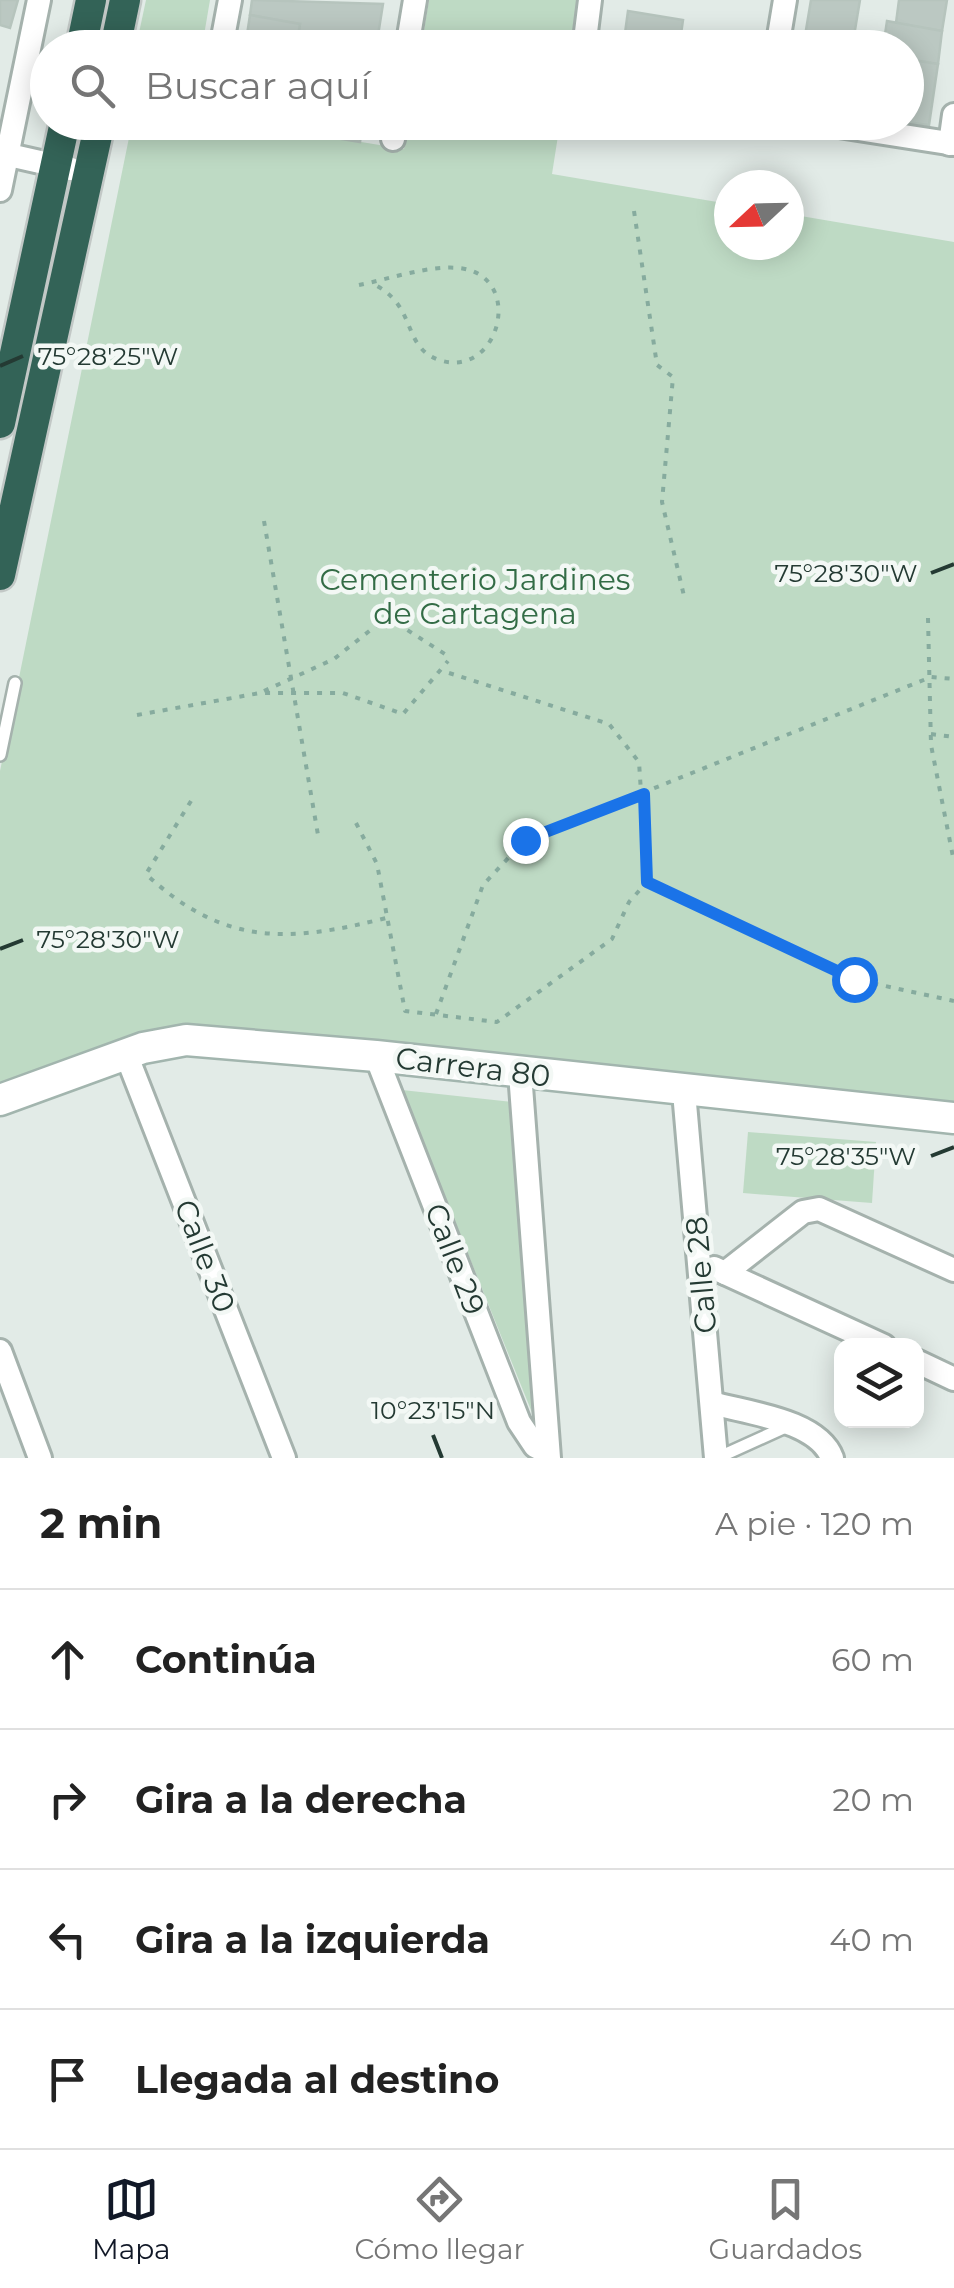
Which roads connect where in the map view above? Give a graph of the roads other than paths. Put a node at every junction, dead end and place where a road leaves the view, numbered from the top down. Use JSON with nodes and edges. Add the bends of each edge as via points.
{"nodes":[{"id":1,"x":39,"y":0,"type":"edge"},
{"id":2,"x":91,"y":0,"type":"edge"},
{"id":3,"x":125,"y":0,"type":"edge"},
{"id":4,"x":230,"y":0,"type":"edge"},
{"id":5,"x":415,"y":0,"type":"edge"},
{"id":6,"x":590,"y":0,"type":"edge"},
{"id":7,"x":784,"y":0,"type":"edge"},
{"id":8,"x":32,"y":30,"type":"edge"},
{"id":9,"x":85,"y":30,"type":"edge"},
{"id":10,"x":119,"y":30,"type":"edge"},
{"id":11,"x":224,"y":30,"type":"edge"},
{"id":12,"x":411,"y":30,"type":"edge"},
{"id":13,"x":586,"y":30,"type":"edge"},
{"id":14,"x":780,"y":30,"type":"edge"},
{"id":15,"x":30,"y":40,"type":"edge"},
{"id":16,"x":954,"y":116,"type":"edge"},
{"id":17,"x":61,"y":140,"type":"edge"},
{"id":18,"x":96,"y":140,"type":"edge"},
{"id":19,"x":924,"y":140,"type":"edge"},
{"id":20,"x":952,"y":144,"type":"edge"},
{"id":21,"x":4,"y":154,"type":"edge"},
{"id":22,"x":56,"y":165,"type":"junction"},
{"id":23,"x":90,"y":173,"type":"junction"},
{"id":24,"x":0,"y":190,"type":"edge"},
{"id":25,"x":0,"y":422,"type":"edge"},
{"id":26,"x":0,"y":575,"type":"edge"},
{"id":27,"x":15,"y":683,"type":"dead end"},
{"id":28,"x":0,"y":755,"type":"edge"},
{"id":29,"x":126,"y":1054,"type":"junction"},
{"id":30,"x":376,"y":1056,"type":"junction"},
{"id":31,"x":520,"y":1072,"type":"junction"},
{"id":32,"x":684,"y":1092,"type":"junction"},
{"id":33,"x":0,"y":1100,"type":"edge"},
{"id":34,"x":954,"y":1118,"type":"edge"},
{"id":35,"x":948,"y":1259,"type":"edge"},
{"id":36,"x":700,"y":1261,"type":"junction"},
{"id":37,"x":725,"y":1273,"type":"junction"},
{"id":38,"x":867,"y":1338,"type":"edge"},
{"id":39,"x":0,"y":1352,"type":"edge"},
{"id":40,"x":924,"y":1364,"type":"edge"},
{"id":41,"x":954,"y":1379,"type":"edge"},
{"id":42,"x":712,"y":1403,"type":"junction"},
{"id":43,"x":790,"y":1425,"type":"junction"},
{"id":44,"x":548,"y":1456,"type":"edge"},
{"id":45,"x":40,"y":1458,"type":"edge"},
{"id":46,"x":284,"y":1458,"type":"edge"},
{"id":47,"x":716,"y":1458,"type":"edge"},
{"id":48,"x":832,"y":1458,"type":"edge"}],
"edges":[{"from":1,"to":8,"type":"street"},
{"from":2,"to":9,"type":"highway"},
{"from":3,"to":10,"type":"highway"},
{"from":4,"to":11,"type":"street"},
{"from":5,"to":12,"type":"street"},
{"from":6,"to":13,"type":"street"},
{"from":7,"to":14,"type":"street"},
{"from":15,"to":21,"type":"street"},
{"from":16,"to":20,"type":"street"},
{"from":17,"to":22,"type":"highway"},
{"from":18,"to":23,"type":"highway"},
{"from":19,"to":20,"type":"street"},
{"from":21,"to":22,"type":"street"},
{"from":21,"to":24,"type":"street"},
{"from":22,"to":23,"type":"street"},
{"from":22,"to":25,"type":"highway"},
{"from":23,"to":26,"type":"highway"},
{"from":27,"to":28,"type":"lane"},
{"from":29,"to":30,"type":"street","name":"Carrera 80","via":[[186,1040]]},
{"from":29,"to":33,"type":"street","name":"Carrera 80"},
{"from":29,"to":46,"type":"street","name":"Calle 30"},
{"from":30,"to":31,"type":"street","name":"Carrera 80"},
{"from":30,"to":44,"type":"street","name":"Calle 29","via":[[519,1422]]},
{"from":31,"to":32,"type":"street","name":"Carrera 80"},
{"from":31,"to":44,"type":"street","name":"Calle 29"},
{"from":32,"to":34,"type":"street","name":"Carrera 80"},
{"from":32,"to":36,"type":"street","name":"Calle 28"},
{"from":35,"to":37,"type":"street","via":[[819,1209],[803,1212]]},
{"from":36,"to":37,"type":"street"},
{"from":36,"to":42,"type":"street","name":"Calle 28"},
{"from":37,"to":38,"type":"street"},
{"from":39,"to":45,"type":"street"},
{"from":40,"to":41,"type":"street"},
{"from":42,"to":43,"type":"street"},
{"from":42,"to":47,"type":"street","name":"Calle 28"},
{"from":43,"to":47,"type":"lane"},
{"from":43,"to":48,"type":"street","via":[[818,1438]]}]}
